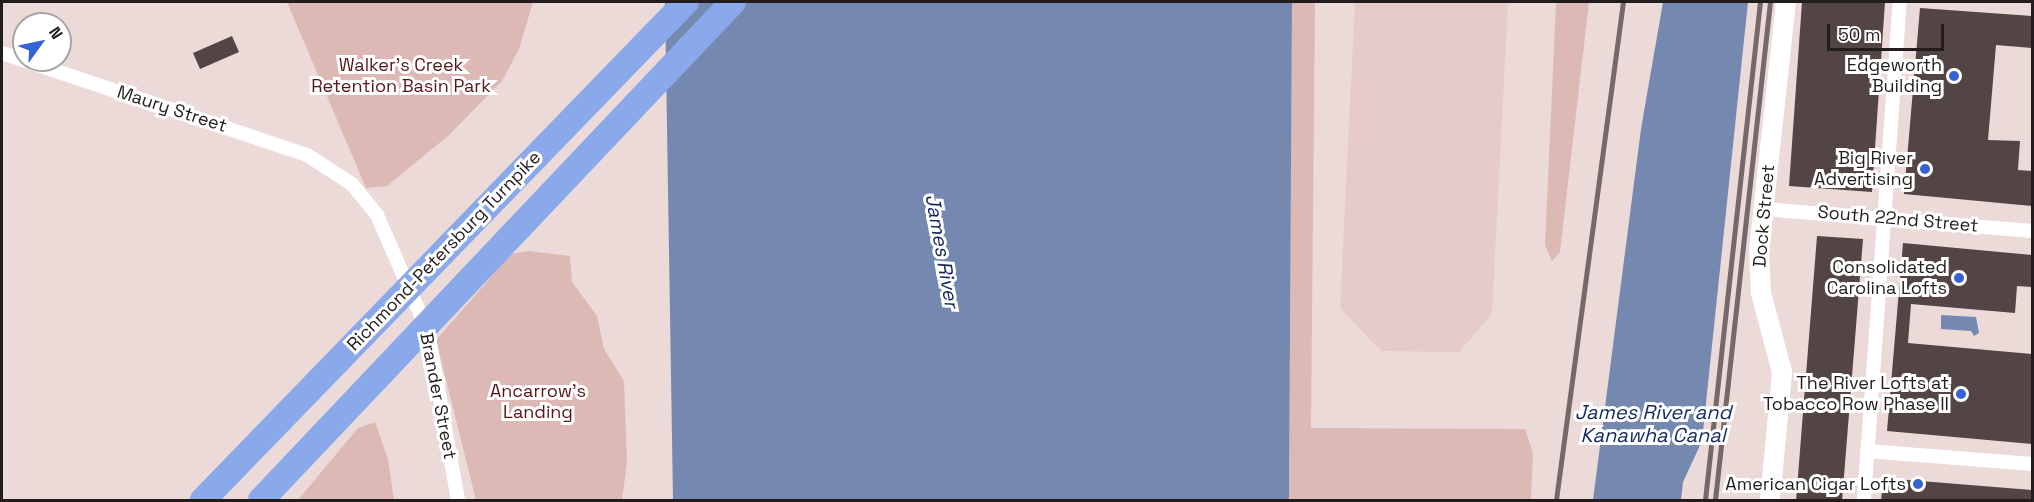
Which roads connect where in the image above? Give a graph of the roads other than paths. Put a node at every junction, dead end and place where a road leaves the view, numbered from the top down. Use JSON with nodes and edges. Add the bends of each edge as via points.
{"nodes":[{"id":1,"x":686,"y":2,"type":"edge"},
{"id":2,"x":733,"y":2,"type":"edge"},
{"id":3,"x":1786,"y":2,"type":"edge"},
{"id":4,"x":1900,"y":2,"type":"edge"},
{"id":5,"x":2,"y":53,"type":"edge"},
{"id":6,"x":339,"y":172,"type":"joint"},
{"id":7,"x":1764,"y":209,"type":"junction"},
{"id":8,"x":1884,"y":217,"type":"junction"},
{"id":9,"x":2032,"y":231,"type":"edge"},
{"id":10,"x":264,"y":436,"type":"junction"},
{"id":11,"x":1867,"y":451,"type":"junction"},
{"id":12,"x":2032,"y":464,"type":"edge"},
{"id":13,"x":193,"y":501,"type":"edge"},
{"id":14,"x":202,"y":501,"type":"edge"},
{"id":15,"x":261,"y":501,"type":"edge"},
{"id":16,"x":458,"y":501,"type":"edge"},
{"id":17,"x":1770,"y":501,"type":"edge"},
{"id":18,"x":1864,"y":501,"type":"edge"}],
"edges":[{"from":1,"to":10,"type":"highway","name":"Richmond-Petersburg Turnpike"},
{"from":2,"to":15,"type":"highway","name":"Richmond-Petersburg Turnpike"},
{"from":3,"to":7,"type":"main road","name":"Dock Street"},
{"from":4,"to":8,"type":"street"},
{"from":5,"to":6,"type":"street","name":"Maury Street","via":[[307,154]]},
{"from":6,"to":16,"type":"street","name":"Brander Street","via":[[377,214],[428,332]]},
{"from":7,"to":8,"type":"street","name":"South 22nd Street"},
{"from":7,"to":17,"type":"main road","name":"Dock Street","via":[[1759,279],[1782,382]]},
{"from":8,"to":9,"type":"street","name":"South 22nd Street"},
{"from":8,"to":11,"type":"street"},
{"from":10,"to":13,"type":"highway"},
{"from":10,"to":14,"type":"highway","name":"Richmond-Petersburg Turnpike"},
{"from":11,"to":12,"type":"street"},
{"from":11,"to":18,"type":"street"}]}
